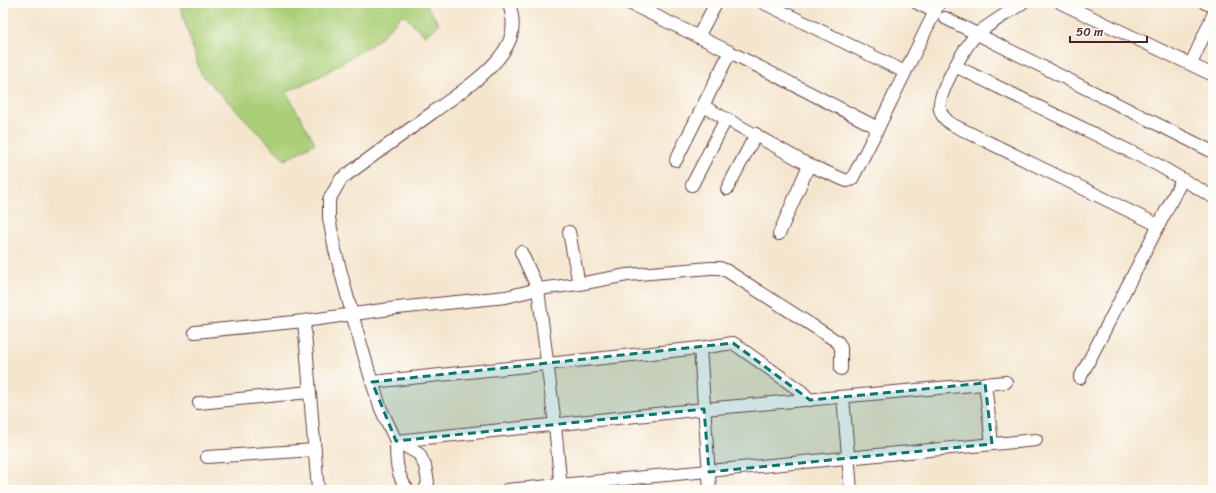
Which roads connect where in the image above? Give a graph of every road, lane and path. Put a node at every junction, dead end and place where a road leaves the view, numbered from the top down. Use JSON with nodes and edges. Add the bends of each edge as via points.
{"nodes":[{"id":1,"x":509,"y":3,"type":"edge"},
{"id":2,"x":629,"y":3,"type":"edge"},
{"id":3,"x":716,"y":3,"type":"edge"},
{"id":4,"x":764,"y":3,"type":"edge"},
{"id":5,"x":917,"y":3,"type":"edge"},
{"id":6,"x":1022,"y":3,"type":"edge"},
{"id":7,"x":1061,"y":3,"type":"edge"},
{"id":8,"x":1205,"y":3,"type":"edge"},
{"id":9,"x":1213,"y":6,"type":"edge"},
{"id":10,"x":939,"y":11,"type":"edge"},
{"id":11,"x":1213,"y":15,"type":"edge"},
{"id":12,"x":977,"y":34,"type":"junction"},
{"id":13,"x":698,"y":37,"type":"junction"},
{"id":14,"x":730,"y":52,"type":"junction"},
{"id":15,"x":1191,"y":64,"type":"junction"},
{"id":16,"x":955,"y":66,"type":"junction"},
{"id":17,"x":905,"y":72,"type":"junction"},
{"id":18,"x":1213,"y":75,"type":"edge"},
{"id":19,"x":703,"y":106,"type":"junction"},
{"id":20,"x":726,"y":119,"type":"junction"},
{"id":21,"x":878,"y":128,"type":"junction"},
{"id":22,"x":756,"y":134,"type":"junction"},
{"id":23,"x":1213,"y":152,"type":"edge"},
{"id":24,"x":676,"y":160,"type":"dead end"},
{"id":25,"x":809,"y":165,"type":"junction"},
{"id":26,"x":1182,"y":180,"type":"junction"},
{"id":27,"x":692,"y":185,"type":"dead end"},
{"id":28,"x":727,"y":188,"type":"dead end"},
{"id":29,"x":1213,"y":197,"type":"edge"},
{"id":30,"x":1158,"y":226,"type":"junction"},
{"id":31,"x":569,"y":232,"type":"dead end"},
{"id":32,"x":779,"y":234,"type":"dead end"},
{"id":33,"x":521,"y":252,"type":"dead end"},
{"id":34,"x":579,"y":284,"type":"junction"},
{"id":35,"x":538,"y":289,"type":"junction"},
{"id":36,"x":352,"y":314,"type":"junction"},
{"id":37,"x":304,"y":321,"type":"junction"},
{"id":38,"x":195,"y":332,"type":"dead end"},
{"id":39,"x":700,"y":348,"type":"junction"},
{"id":40,"x":547,"y":363,"type":"junction"},
{"id":41,"x":841,"y":369,"type":"dead end"},
{"id":42,"x":1080,"y":378,"type":"dead end"},
{"id":43,"x":372,"y":382,"type":"junction"},
{"id":44,"x":1006,"y":382,"type":"dead end"},
{"id":45,"x":985,"y":383,"type":"junction"},
{"id":46,"x":309,"y":392,"type":"junction"},
{"id":47,"x":842,"y":397,"type":"junction"},
{"id":48,"x":810,"y":400,"type":"junction"},
{"id":49,"x":199,"y":403,"type":"dead end"},
{"id":50,"x":704,"y":409,"type":"junction"},
{"id":51,"x":555,"y":425,"type":"junction"},
{"id":52,"x":1036,"y":440,"type":"dead end"},
{"id":53,"x":396,"y":441,"type":"junction"},
{"id":54,"x":992,"y":444,"type":"junction"},
{"id":55,"x":315,"y":450,"type":"junction"},
{"id":56,"x":207,"y":458,"type":"dead end"},
{"id":57,"x":848,"y":458,"type":"junction"},
{"id":58,"x":709,"y":472,"type":"junction"},
{"id":59,"x":561,"y":487,"type":"edge"},
{"id":60,"x":318,"y":490,"type":"edge"},
{"id":61,"x":408,"y":490,"type":"edge"},
{"id":62,"x":425,"y":490,"type":"edge"},
{"id":63,"x":507,"y":490,"type":"edge"},
{"id":64,"x":710,"y":490,"type":"edge"},
{"id":65,"x":851,"y":490,"type":"edge"}],
"edges":[{"from":1,"to":36,"type":"street","via":[[513,27],[508,44],[491,67],[341,179],[329,200],[330,226]]},
{"from":2,"to":13,"type":"street"},
{"from":3,"to":13,"type":"street"},
{"from":4,"to":17,"type":"street"},
{"from":5,"to":10,"type":"street"},
{"from":6,"to":12,"type":"street"},
{"from":7,"to":15,"type":"street"},
{"from":8,"to":9,"type":"street"},
{"from":10,"to":12,"type":"street"},
{"from":10,"to":17,"type":"street"},
{"from":11,"to":15,"type":"street"},
{"from":12,"to":16,"type":"street"},
{"from":12,"to":23,"type":"street"},
{"from":13,"to":14,"type":"street"},
{"from":14,"to":19,"type":"street"},
{"from":14,"to":21,"type":"street"},
{"from":15,"to":18,"type":"street"},
{"from":16,"to":26,"type":"street","via":[[1156,164]]},
{"from":16,"to":30,"type":"street","via":[[940,101],[942,116],[951,124]]},
{"from":17,"to":21,"type":"street"},
{"from":19,"to":20,"type":"street"},
{"from":19,"to":24,"type":"street"},
{"from":20,"to":22,"type":"street"},
{"from":20,"to":27,"type":"street"},
{"from":21,"to":25,"type":"street","via":[[852,179],[847,181]]},
{"from":22,"to":25,"type":"street"},
{"from":22,"to":28,"type":"street"},
{"from":25,"to":32,"type":"street"},
{"from":26,"to":29,"type":"street"},
{"from":26,"to":30,"type":"street"},
{"from":30,"to":42,"type":"street"},
{"from":31,"to":34,"type":"street"},
{"from":33,"to":35,"type":"street"},
{"from":34,"to":35,"type":"street"},
{"from":34,"to":41,"type":"street","via":[[627,275],[720,268],[838,342],[841,348]]},
{"from":35,"to":36,"type":"street","via":[[506,297]]},
{"from":35,"to":40,"type":"street"},
{"from":36,"to":37,"type":"street"},
{"from":36,"to":43,"type":"street"},
{"from":37,"to":38,"type":"street"},
{"from":37,"to":46,"type":"street"},
{"from":39,"to":40,"type":"street"},
{"from":39,"to":48,"type":"street","via":[[733,343]]},
{"from":39,"to":50,"type":"street"},
{"from":40,"to":43,"type":"street"},
{"from":40,"to":51,"type":"street"},
{"from":43,"to":53,"type":"street"},
{"from":44,"to":45,"type":"street"},
{"from":45,"to":47,"type":"street"},
{"from":45,"to":54,"type":"street"},
{"from":46,"to":49,"type":"street"},
{"from":46,"to":55,"type":"street"},
{"from":47,"to":48,"type":"street"},
{"from":47,"to":57,"type":"street"},
{"from":48,"to":50,"type":"street"},
{"from":50,"to":51,"type":"street"},
{"from":50,"to":58,"type":"street"},
{"from":51,"to":53,"type":"street"},
{"from":51,"to":59,"type":"street"},
{"from":52,"to":54,"type":"street"},
{"from":53,"to":61,"type":"street","via":[[398,472]]},
{"from":53,"to":62,"type":"street","via":[[419,454],[425,466],[428,482]]},
{"from":54,"to":57,"type":"street"},
{"from":55,"to":56,"type":"street"},
{"from":55,"to":60,"type":"street"},
{"from":57,"to":58,"type":"street"},
{"from":57,"to":65,"type":"street"},
{"from":58,"to":59,"type":"street"},
{"from":58,"to":64,"type":"street"},
{"from":59,"to":63,"type":"street"}]}
